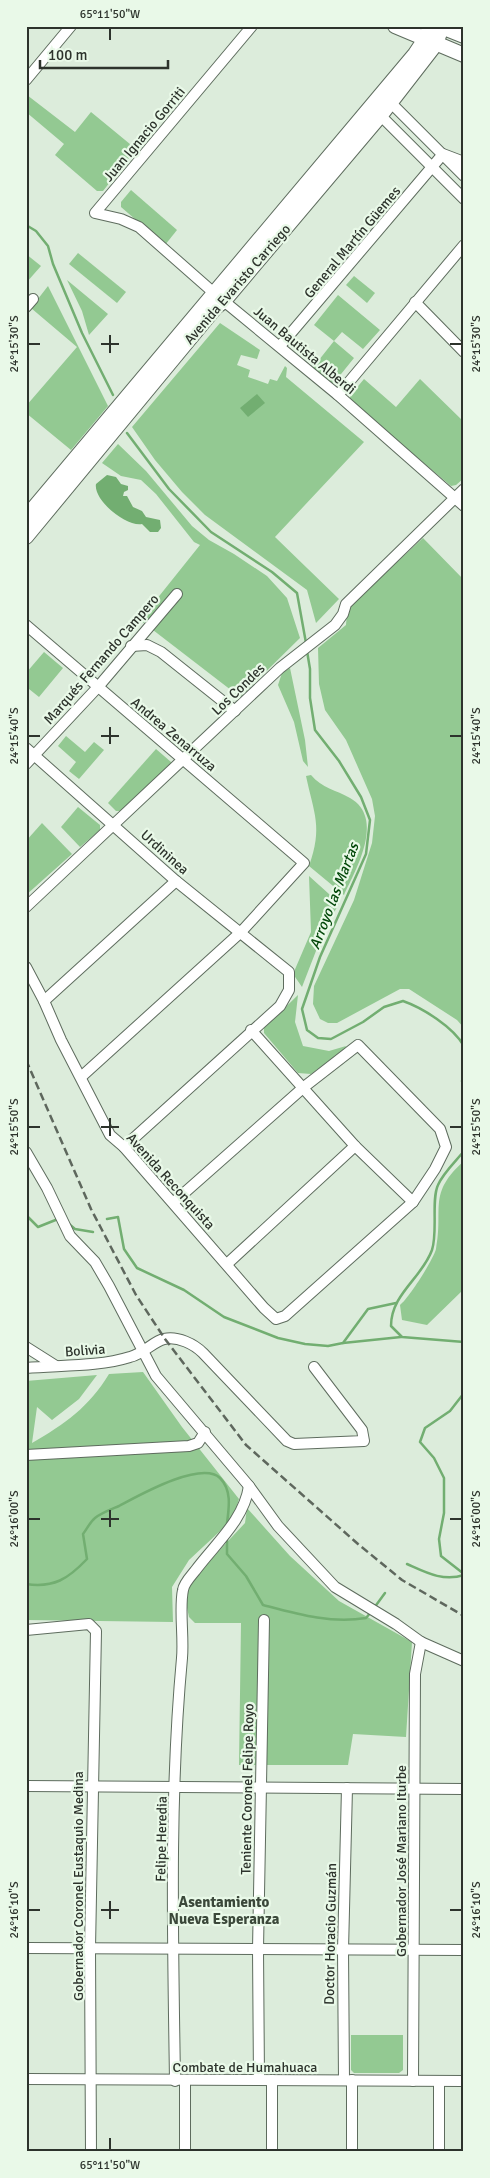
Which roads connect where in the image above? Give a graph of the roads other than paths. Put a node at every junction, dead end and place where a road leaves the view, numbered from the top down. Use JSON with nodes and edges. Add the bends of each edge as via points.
{"nodes":[{"id":1,"x":71,"y":26,"type":"edge"},
{"id":2,"x":252,"y":26,"type":"edge"},
{"id":3,"x":395,"y":26,"type":"edge"},
{"id":4,"x":436,"y":31,"type":"edge"},
{"id":5,"x":464,"y":36,"type":"edge"},
{"id":6,"x":464,"y":55,"type":"edge"},
{"id":7,"x":26,"y":80,"type":"edge"},
{"id":8,"x":386,"y":98,"type":"junction"},
{"id":9,"x":376,"y":111,"type":"junction"},
{"id":10,"x":442,"y":154,"type":"junction"},
{"id":11,"x":464,"y":162,"type":"edge"},
{"id":12,"x":433,"y":167,"type":"junction"},
{"id":13,"x":464,"y":176,"type":"edge"},
{"id":14,"x":464,"y":199,"type":"edge"},
{"id":15,"x":95,"y":213,"type":"joint"},
{"id":16,"x":464,"y":245,"type":"edge"},
{"id":17,"x":219,"y":297,"type":"junction"},
{"id":18,"x":33,"y":298,"type":"dead end"},
{"id":19,"x":414,"y":302,"type":"junction"},
{"id":20,"x":26,"y":307,"type":"edge"},
{"id":21,"x":280,"y":346,"type":"junction"},
{"id":22,"x":464,"y":352,"type":"edge"},
{"id":23,"x":338,"y":396,"type":"junction"},
{"id":24,"x":464,"y":489,"type":"edge"},
{"id":25,"x":455,"y":497,"type":"junction"},
{"id":26,"x":464,"y":506,"type":"edge"},
{"id":27,"x":26,"y":517,"type":"edge"},
{"id":28,"x":26,"y":536,"type":"edge"},
{"id":29,"x":177,"y":594,"type":"dead end"},
{"id":30,"x":26,"y":626,"type":"edge"},
{"id":31,"x":131,"y":646,"type":"junction"},
{"id":32,"x":98,"y":687,"type":"junction"},
{"id":33,"x":236,"y":711,"type":"junction"},
{"id":34,"x":30,"y":751,"type":"edge"},
{"id":35,"x":184,"y":760,"type":"junction"},
{"id":36,"x":26,"y":764,"type":"edge"},
{"id":37,"x":114,"y":824,"type":"junction"},
{"id":38,"x":176,"y":881,"type":"junction"},
{"id":39,"x":26,"y":908,"type":"edge"},
{"id":40,"x":241,"y":932,"type":"junction"},
{"id":41,"x":26,"y":967,"type":"edge"},
{"id":42,"x":44,"y":1001,"type":"junction"},
{"id":43,"x":251,"y":1030,"type":"junction"},
{"id":44,"x":81,"y":1077,"type":"junction"},
{"id":45,"x":304,"y":1087,"type":"junction"},
{"id":46,"x":124,"y":1146,"type":"junction"},
{"id":47,"x":355,"y":1146,"type":"junction"},
{"id":48,"x":26,"y":1152,"type":"edge"},
{"id":49,"x":174,"y":1202,"type":"junction"},
{"id":50,"x":413,"y":1202,"type":"junction"},
{"id":51,"x":227,"y":1264,"type":"junction"},
{"id":52,"x":26,"y":1347,"type":"edge"},
{"id":53,"x":144,"y":1352,"type":"junction"},
{"id":54,"x":56,"y":1366,"type":"junction"},
{"id":55,"x":314,"y":1367,"type":"dead end"},
{"id":56,"x":26,"y":1368,"type":"edge"},
{"id":57,"x":205,"y":1432,"type":"junction"},
{"id":58,"x":26,"y":1455,"type":"edge"},
{"id":59,"x":249,"y":1486,"type":"junction"},
{"id":60,"x":264,"y":1620,"type":"dead end"},
{"id":61,"x":26,"y":1630,"type":"edge"},
{"id":62,"x":421,"y":1642,"type":"junction"},
{"id":63,"x":464,"y":1661,"type":"edge"},
{"id":64,"x":26,"y":1786,"type":"edge"},
{"id":65,"x":261,"y":1787,"type":"junction"},
{"id":66,"x":92,"y":1788,"type":"junction"},
{"id":67,"x":175,"y":1788,"type":"junction"},
{"id":68,"x":347,"y":1788,"type":"junction"},
{"id":69,"x":415,"y":1789,"type":"junction"},
{"id":70,"x":464,"y":1789,"type":"edge"},
{"id":71,"x":26,"y":1948,"type":"edge"},
{"id":72,"x":90,"y":1948,"type":"junction"},
{"id":73,"x":174,"y":1948,"type":"junction"},
{"id":74,"x":258,"y":1948,"type":"junction"},
{"id":75,"x":343,"y":1950,"type":"junction"},
{"id":76,"x":414,"y":1950,"type":"junction"},
{"id":77,"x":464,"y":1950,"type":"edge"},
{"id":78,"x":26,"y":2079,"type":"edge"},
{"id":79,"x":92,"y":2079,"type":"junction"},
{"id":80,"x":260,"y":2080,"type":"junction"},
{"id":81,"x":272,"y":2080,"type":"junction"},
{"id":82,"x":348,"y":2080,"type":"junction"},
{"id":83,"x":180,"y":2081,"type":"junction"},
{"id":84,"x":413,"y":2081,"type":"junction"},
{"id":85,"x":439,"y":2081,"type":"junction"},
{"id":86,"x":464,"y":2081,"type":"edge"},
{"id":87,"x":91,"y":2152,"type":"edge"},
{"id":88,"x":185,"y":2152,"type":"edge"},
{"id":89,"x":272,"y":2152,"type":"edge"},
{"id":90,"x":352,"y":2152,"type":"edge"},
{"id":91,"x":439,"y":2152,"type":"edge"}],
"edges":[{"from":1,"to":7,"type":"street"},
{"from":2,"to":15,"type":"street","name":"Juan Ignacio Gorriti"},
{"from":3,"to":4,"type":"street"},
{"from":4,"to":5,"type":"street"},
{"from":4,"to":6,"type":"street"},
{"from":4,"to":8,"type":"street","name":"Avenida Evaristo Carriego"},
{"from":8,"to":9,"type":"street","name":"Avenida Evaristo Carriego"},
{"from":8,"to":10,"type":"street"},
{"from":9,"to":12,"type":"street"},
{"from":9,"to":17,"type":"street","name":"Avenida Evaristo Carriego"},
{"from":10,"to":11,"type":"street"},
{"from":10,"to":12,"type":"street","name":"General Martín Güemes"},
{"from":10,"to":13,"type":"street"},
{"from":12,"to":14,"type":"street"},
{"from":12,"to":21,"type":"street","name":"General Martín Güemes"},
{"from":15,"to":17,"type":"street","name":"Juan Bautista Alberdi","via":[[139,227]]},
{"from":16,"to":19,"type":"street"},
{"from":17,"to":21,"type":"street","name":"Juan Bautista Alberdi"},
{"from":17,"to":27,"type":"street","name":"Avenida Evaristo Carriego"},
{"from":17,"to":28,"type":"street","name":"Avenida Evaristo Carriego","via":[[210,314]]},
{"from":18,"to":20,"type":"street"},
{"from":19,"to":22,"type":"street"},
{"from":19,"to":23,"type":"street"},
{"from":21,"to":23,"type":"street","name":"Juan Bautista Alberdi"},
{"from":23,"to":25,"type":"street","name":"Juan Bautista Alberdi"},
{"from":24,"to":25,"type":"street","name":"Los Condes"},
{"from":25,"to":26,"type":"street","name":"Juan Bautista Alberdi"},
{"from":25,"to":33,"type":"street","name":"Los Condes","via":[[346,604],[335,626],[280,668]]},
{"from":29,"to":31,"type":"street","name":"Marqués Fernando Campero"},
{"from":30,"to":32,"type":"street","name":"Andrea Zenarruza"},
{"from":31,"to":32,"type":"street","name":"Marqués Fernando Campero"},
{"from":31,"to":33,"type":"street","via":[[147,645],[161,652]]},
{"from":32,"to":34,"type":"street","name":"Marqués Fernando Campero"},
{"from":32,"to":35,"type":"street","name":"Andrea Zenarruza"},
{"from":33,"to":35,"type":"street","name":"Los Condes"},
{"from":34,"to":36,"type":"street","name":"Marqués Fernando Campero"},
{"from":34,"to":37,"type":"street","name":"Urdininea"},
{"from":35,"to":37,"type":"street","name":"Los Condes"},
{"from":35,"to":40,"type":"street","name":"Andrea Zenarruza","via":[[304,863]]},
{"from":37,"to":38,"type":"street","name":"Urdininea"},
{"from":37,"to":39,"type":"street","name":"Los Condes"},
{"from":38,"to":40,"type":"street","name":"Urdininea"},
{"from":38,"to":42,"type":"street"},
{"from":40,"to":43,"type":"street","name":"Urdininea","via":[[289,972],[288,990],[280,1006]]},
{"from":40,"to":44,"type":"street"},
{"from":41,"to":42,"type":"street","name":"Avenida Reconquista"},
{"from":42,"to":44,"type":"street","name":"Avenida Reconquista"},
{"from":43,"to":45,"type":"street"},
{"from":43,"to":46,"type":"street"},
{"from":44,"to":46,"type":"street","name":"Avenida Reconquista","via":[[110,1134]]},
{"from":45,"to":47,"type":"street"},
{"from":45,"to":49,"type":"street"},
{"from":45,"to":50,"type":"street","via":[[358,1045],[440,1129],[446,1147]]},
{"from":46,"to":49,"type":"street","name":"Avenida Reconquista"},
{"from":47,"to":50,"type":"street"},
{"from":47,"to":51,"type":"street"},
{"from":48,"to":53,"type":"street","via":[[70,1236],[95,1262]]},
{"from":49,"to":51,"type":"street","name":"Avenida Reconquista"},
{"from":50,"to":51,"type":"street","name":"Avenida Reconquista","via":[[285,1316],[276,1319]]},
{"from":52,"to":54,"type":"street"},
{"from":53,"to":54,"type":"street","name":"Bolivia","via":[[115,1361]]},
{"from":53,"to":55,"type":"street","name":"Bolivia","via":[[164,1339],[195,1345],[287,1441],[294,1444],[364,1442],[362,1430]]},
{"from":53,"to":57,"type":"street","via":[[156,1376]]},
{"from":54,"to":56,"type":"street","name":"Bolivia"},
{"from":57,"to":58,"type":"street","via":[[198,1443],[189,1446]]},
{"from":57,"to":59,"type":"street"},
{"from":59,"to":62,"type":"street","via":[[278,1526],[336,1587]]},
{"from":59,"to":67,"type":"street","name":"Felipe Heredia","via":[[242,1512],[183,1590],[184,1629]]},
{"from":60,"to":65,"type":"street","name":"Teniente Coronel Felipe Royo"},
{"from":61,"to":66,"type":"street","name":"Gobernador Coronel Eustaquio Medina","via":[[89,1624],[96,1631]]},
{"from":62,"to":63,"type":"street"},
{"from":62,"to":69,"type":"street","name":"Gobernador José Mariano Iturbe","via":[[415,1674]]},
{"from":64,"to":66,"type":"street"},
{"from":65,"to":67,"type":"street"},
{"from":65,"to":68,"type":"street"},
{"from":65,"to":74,"type":"street","name":"Teniente Coronel Felipe Royo"},
{"from":66,"to":67,"type":"street"},
{"from":66,"to":72,"type":"street","name":"Gobernador Coronel Eustaquio Medina"},
{"from":67,"to":73,"type":"street","name":"Felipe Heredia"},
{"from":68,"to":69,"type":"street"},
{"from":68,"to":75,"type":"street","name":"Doctor Horacio Guzmán"},
{"from":69,"to":70,"type":"street"},
{"from":69,"to":76,"type":"street","name":"Gobernador José Mariano Iturbe"},
{"from":71,"to":72,"type":"street"},
{"from":72,"to":73,"type":"street"},
{"from":72,"to":79,"type":"street","name":"Gobernador Coronel Eustaquio Medina"},
{"from":73,"to":74,"type":"street"},
{"from":73,"to":83,"type":"street","name":"Felipe Heredia"},
{"from":74,"to":75,"type":"street"},
{"from":74,"to":80,"type":"street","name":"Teniente Coronel Felipe Royo"},
{"from":75,"to":76,"type":"street"},
{"from":75,"to":82,"type":"street","name":"Doctor Horacio Guzmán"},
{"from":76,"to":77,"type":"street"},
{"from":76,"to":84,"type":"street","name":"Gobernador José Mariano Iturbe"},
{"from":78,"to":79,"type":"street","name":"Combate de Humahuaca"},
{"from":79,"to":83,"type":"street","name":"Combate de Humahuaca"},
{"from":79,"to":87,"type":"street","name":"Gobernador Coronel Eustaquio Medina"},
{"from":80,"to":81,"type":"street","name":"Combate de Humahuaca"},
{"from":80,"to":83,"type":"street","name":"Combate de Humahuaca"},
{"from":81,"to":82,"type":"street","name":"Combate de Humahuaca"},
{"from":81,"to":89,"type":"street"},
{"from":82,"to":84,"type":"street","name":"Combate de Humahuaca"},
{"from":82,"to":90,"type":"street","name":"Doctor Horacio Guzmán"},
{"from":83,"to":88,"type":"street","name":"Felipe Heredia"},
{"from":84,"to":85,"type":"street","name":"Combate de Humahuaca"},
{"from":85,"to":86,"type":"street","name":"Combate de Humahuaca"},
{"from":85,"to":91,"type":"street"}]}
